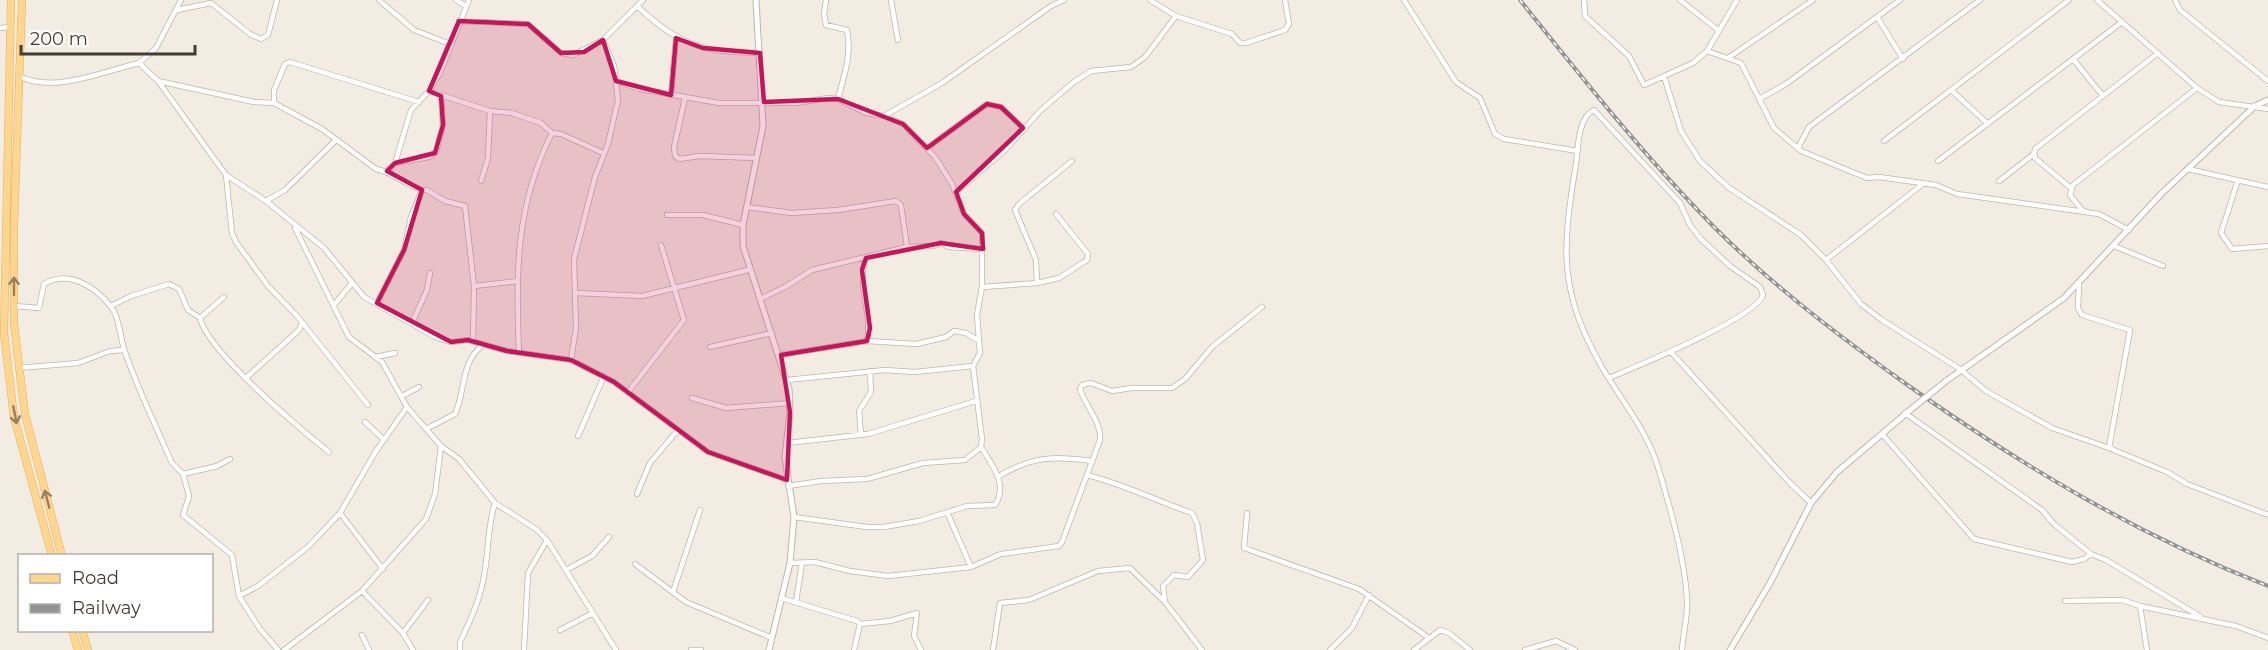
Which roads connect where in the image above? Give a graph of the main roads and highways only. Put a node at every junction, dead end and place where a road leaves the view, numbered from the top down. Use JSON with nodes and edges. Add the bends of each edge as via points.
{"nodes":[{"id":1,"x":11,"y":0,"type":"edge"},
{"id":2,"x":22,"y":0,"type":"edge"},
{"id":3,"x":4,"y":324,"type":"junction"},
{"id":4,"x":14,"y":324,"type":"junction"},
{"id":5,"x":52,"y":554,"type":"edge"},
{"id":6,"x":62,"y":554,"type":"edge"},
{"id":7,"x":73,"y":632,"type":"edge"},
{"id":8,"x":83,"y":632,"type":"edge"},
{"id":9,"x":78,"y":650,"type":"edge"},
{"id":10,"x":88,"y":650,"type":"edge"}],
"edges":[{"from":1,"to":3,"type":"main road"},
{"from":4,"to":2,"type":"main road","one_way":true},
{"from":3,"to":4,"type":"main road"},
{"from":3,"to":5,"type":"main road","one_way":true,"via":[[14,417]]},
{"from":6,"to":4,"type":"main road","one_way":true,"via":[[25,414]]},
{"from":7,"to":9,"type":"main road"},
{"from":8,"to":10,"type":"main road"}]}
